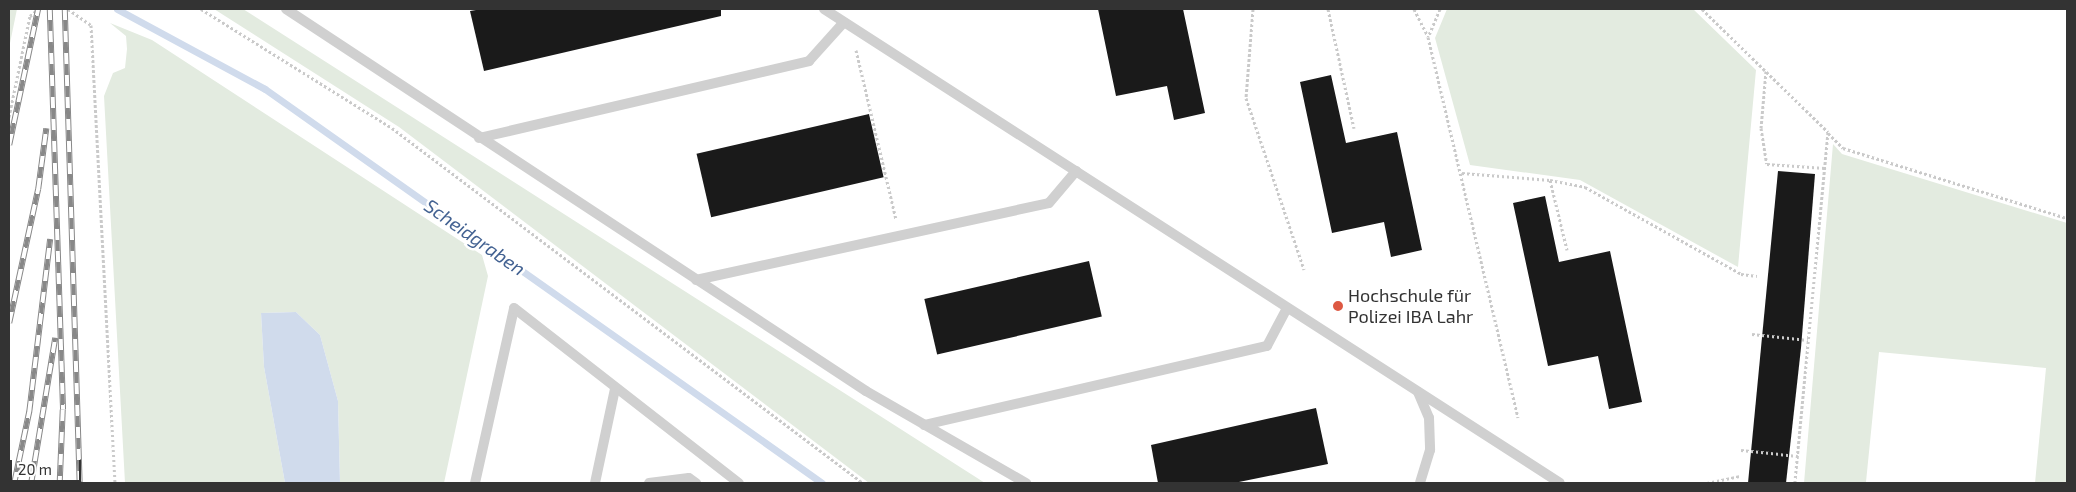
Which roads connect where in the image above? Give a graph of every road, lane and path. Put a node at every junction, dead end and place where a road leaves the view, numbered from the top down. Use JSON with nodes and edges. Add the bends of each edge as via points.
{"nodes":[{"id":1,"x":38,"y":9,"type":"edge"},
{"id":2,"x":68,"y":9,"type":"edge"},
{"id":3,"x":202,"y":9,"type":"edge"},
{"id":4,"x":286,"y":9,"type":"edge"},
{"id":5,"x":824,"y":9,"type":"edge"},
{"id":6,"x":1253,"y":9,"type":"edge"},
{"id":7,"x":1328,"y":9,"type":"edge"},
{"id":8,"x":1414,"y":9,"type":"edge"},
{"id":9,"x":1440,"y":9,"type":"edge"},
{"id":10,"x":1702,"y":9,"type":"edge"},
{"id":11,"x":844,"y":22,"type":"junction"},
{"id":12,"x":1428,"y":37,"type":"junction"},
{"id":13,"x":1766,"y":70,"type":"junction"},
{"id":14,"x":9,"y":117,"type":"edge"},
{"id":15,"x":1354,"y":128,"type":"dead end"},
{"id":16,"x":1828,"y":132,"type":"junction"},
{"id":17,"x":479,"y":138,"type":"junction"},
{"id":18,"x":1824,"y":168,"type":"junction"},
{"id":19,"x":1076,"y":171,"type":"junction"},
{"id":20,"x":1462,"y":173,"type":"junction"},
{"id":21,"x":1550,"y":180,"type":"junction"},
{"id":22,"x":2067,"y":218,"type":"edge"},
{"id":23,"x":900,"y":234,"type":"junction"},
{"id":24,"x":1567,"y":250,"type":"dead end"},
{"id":25,"x":1304,"y":269,"type":"dead end"},
{"id":26,"x":1757,"y":276,"type":"dead end"},
{"id":27,"x":696,"y":280,"type":"junction"},
{"id":28,"x":1287,"y":308,"type":"junction"},
{"id":29,"x":1752,"y":334,"type":"dead end"},
{"id":30,"x":1808,"y":340,"type":"junction"},
{"id":31,"x":615,"y":389,"type":"junction"},
{"id":32,"x":1418,"y":392,"type":"junction"},
{"id":33,"x":1518,"y":417,"type":"dead end"},
{"id":34,"x":924,"y":425,"type":"junction"},
{"id":35,"x":1741,"y":450,"type":"dead end"},
{"id":36,"x":1798,"y":456,"type":"junction"},
{"id":37,"x":1739,"y":476,"type":"dead end"},
{"id":38,"x":1546,"y":480,"type":"edge"},
{"id":39,"x":115,"y":483,"type":"edge"},
{"id":40,"x":475,"y":483,"type":"edge"},
{"id":41,"x":595,"y":483,"type":"edge"},
{"id":42,"x":649,"y":483,"type":"edge"},
{"id":43,"x":696,"y":483,"type":"edge"},
{"id":44,"x":739,"y":483,"type":"edge"},
{"id":45,"x":862,"y":483,"type":"edge"},
{"id":46,"x":1026,"y":483,"type":"edge"},
{"id":47,"x":1420,"y":483,"type":"edge"},
{"id":48,"x":1560,"y":483,"type":"edge"},
{"id":49,"x":1706,"y":483,"type":"edge"},
{"id":50,"x":1795,"y":483,"type":"edge"}],
"edges":[{"from":1,"to":14,"type":"path","via":[[30,16]]},
{"from":2,"to":39,"type":"path","via":[[91,25]]},
{"from":3,"to":45,"type":"path","via":[[392,128]]},
{"from":4,"to":17,"type":"lane"},
{"from":5,"to":11,"type":"lane"},
{"from":6,"to":25,"type":"path","via":[[1246,98]]},
{"from":7,"to":15,"type":"path"},
{"from":8,"to":12,"type":"path"},
{"from":9,"to":12,"type":"path"},
{"from":10,"to":13,"type":"path"},
{"from":11,"to":17,"type":"lane","via":[[809,60]]},
{"from":11,"to":19,"type":"lane"},
{"from":11,"to":23,"type":"path","via":[[861,62]]},
{"from":12,"to":20,"type":"path"},
{"from":13,"to":16,"type":"path"},
{"from":13,"to":18,"type":"path","via":[[1761,128],[1767,164]]},
{"from":16,"to":18,"type":"path"},
{"from":16,"to":22,"type":"path","via":[[1843,148]]},
{"from":17,"to":27,"type":"lane"},
{"from":18,"to":30,"type":"path"},
{"from":19,"to":23,"type":"lane","via":[[1048,203]]},
{"from":19,"to":28,"type":"lane"},
{"from":20,"to":21,"type":"path"},
{"from":20,"to":33,"type":"path"},
{"from":21,"to":24,"type":"path"},
{"from":21,"to":26,"type":"path","via":[[1585,187],[1742,274]]},
{"from":23,"to":27,"type":"lane"},
{"from":27,"to":34,"type":"lane"},
{"from":28,"to":32,"type":"lane"},
{"from":28,"to":34,"type":"lane","via":[[1267,346]]},
{"from":29,"to":30,"type":"path"},
{"from":30,"to":36,"type":"path"},
{"from":31,"to":40,"type":"lane","via":[[514,308]]},
{"from":31,"to":41,"type":"lane"},
{"from":31,"to":44,"type":"lane"},
{"from":32,"to":38,"type":"lane"},
{"from":32,"to":47,"type":"lane","via":[[1429,418],[1430,450]]},
{"from":34,"to":46,"type":"lane"},
{"from":35,"to":36,"type":"path"},
{"from":36,"to":50,"type":"path"},
{"from":37,"to":49,"type":"path"},
{"from":38,"to":48,"type":"lane"},
{"from":42,"to":43,"type":"lane","via":[[688,478]]}]}
